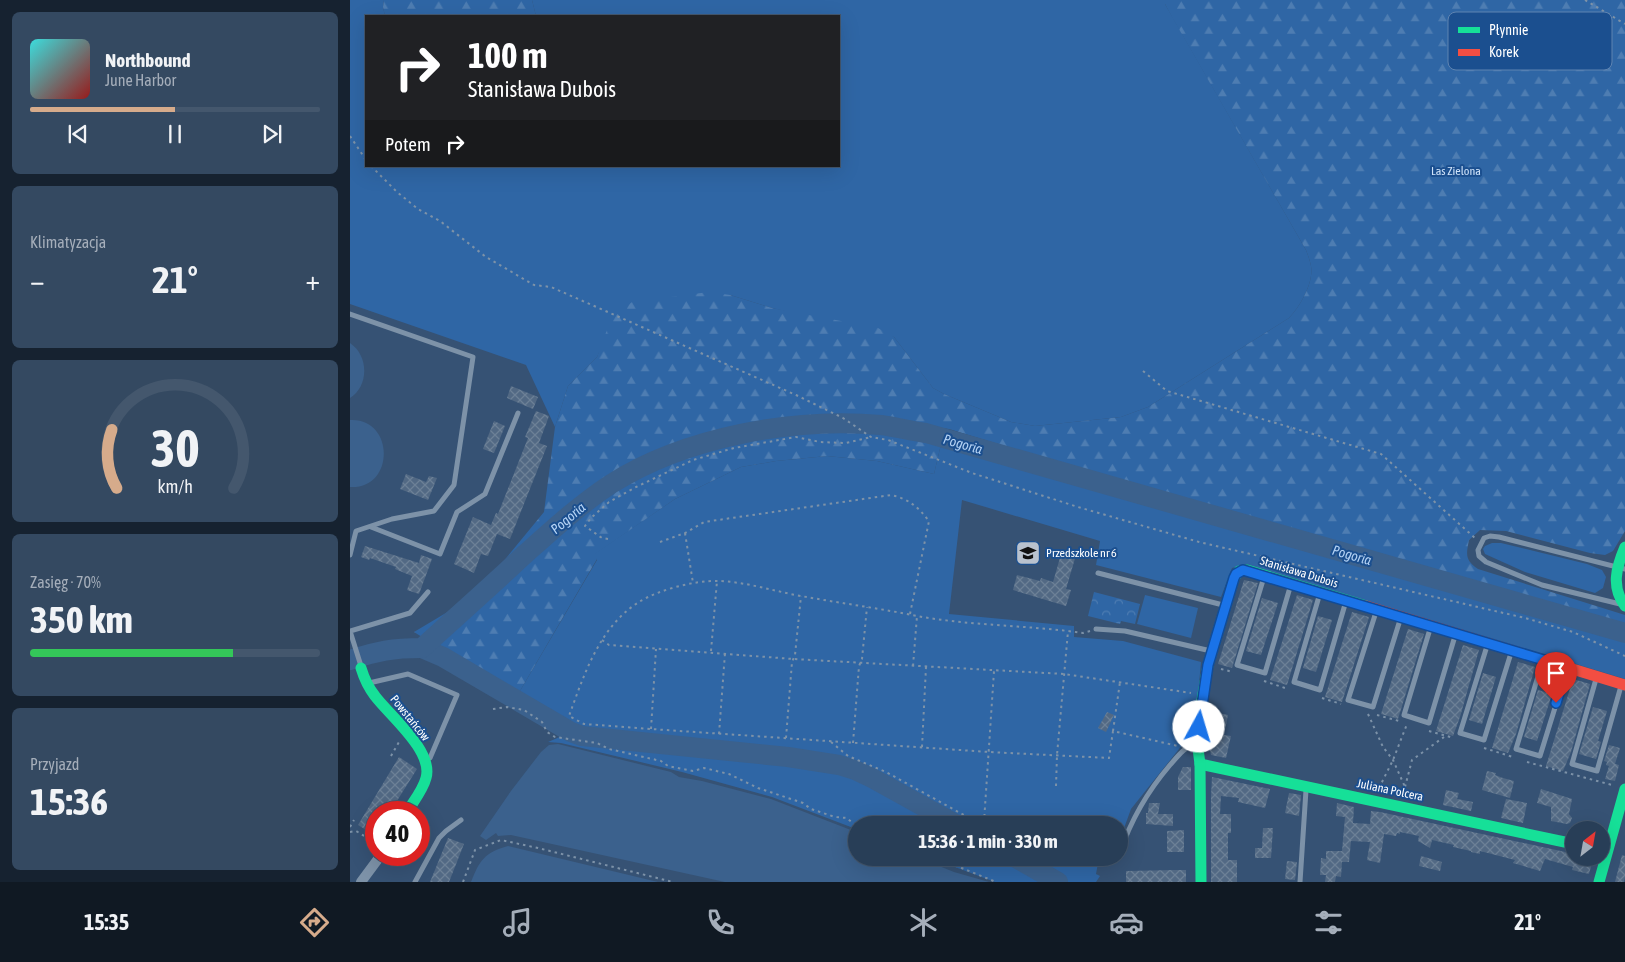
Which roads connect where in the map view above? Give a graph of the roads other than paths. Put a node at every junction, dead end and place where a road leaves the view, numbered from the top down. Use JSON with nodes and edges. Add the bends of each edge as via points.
{"nodes":[{"id":1,"x":350,"y":314,"type":"edge"},
{"id":2,"x":518,"y":413,"type":"dead end"},
{"id":3,"x":370,"y":526,"type":"junction"},
{"id":4,"x":1625,"y":547,"type":"edge"},
{"id":5,"x":350,"y":555,"type":"edge"},
{"id":6,"x":1621,"y":568,"type":"edge"},
{"id":7,"x":1098,"y":573,"type":"dead end"},
{"id":8,"x":1264,"y":576,"type":"junction"},
{"id":9,"x":1291,"y":584,"type":"junction"},
{"id":10,"x":428,"y":592,"type":"dead end"},
{"id":11,"x":1320,"y":592,"type":"junction"},
{"id":12,"x":1346,"y":600,"type":"junction"},
{"id":13,"x":1225,"y":606,"type":"junction"},
{"id":14,"x":1625,"y":606,"type":"edge"},
{"id":15,"x":1376,"y":609,"type":"junction"},
{"id":16,"x":1401,"y":617,"type":"junction"},
{"id":17,"x":1431,"y":626,"type":"junction"},
{"id":18,"x":1096,"y":629,"type":"road end"},
{"id":19,"x":350,"y":631,"type":"edge"},
{"id":20,"x":1456,"y":633,"type":"junction"},
{"id":21,"x":1488,"y":643,"type":"junction"},
{"id":22,"x":1512,"y":650,"type":"junction"},
{"id":23,"x":1212,"y":652,"type":"junction"},
{"id":24,"x":1543,"y":660,"type":"junction"},
{"id":25,"x":1567,"y":667,"type":"junction"},
{"id":26,"x":361,"y":668,"type":"joint"},
{"id":27,"x":1597,"y":676,"type":"junction"},
{"id":28,"x":367,"y":684,"type":"junction"},
{"id":29,"x":1623,"y":684,"type":"edge"},
{"id":30,"x":1197,"y":741,"type":"junction"},
{"id":31,"x":425,"y":761,"type":"junction"},
{"id":32,"x":1200,"y":764,"type":"junction"},
{"id":33,"x":1306,"y":786,"type":"junction"},
{"id":34,"x":1625,"y":789,"type":"edge"},
{"id":35,"x":413,"y":801,"type":"edge"},
{"id":36,"x":461,"y":820,"type":"dead end"},
{"id":37,"x":1128,"y":830,"type":"edge"},
{"id":38,"x":1610,"y":833,"type":"edge"},
{"id":39,"x":1565,"y":842,"type":"edge"},
{"id":40,"x":373,"y":866,"type":"edge"},
{"id":41,"x":1602,"y":866,"type":"edge"},
{"id":42,"x":361,"y":882,"type":"edge"},
{"id":43,"x":415,"y":882,"type":"edge"},
{"id":44,"x":1201,"y":882,"type":"edge"},
{"id":45,"x":1300,"y":882,"type":"edge"},
{"id":46,"x":1599,"y":882,"type":"edge"}],
"edges":[{"from":1,"to":3,"type":"lane","via":[[473,358],[454,485],[434,511]]},
{"from":2,"to":3,"type":"lane","via":[[486,494],[457,512],[440,554]]},
{"from":3,"to":5,"type":"lane","via":[[356,531]]},
{"from":4,"to":6,"type":"street"},
{"from":6,"to":14,"type":"street","via":[[1615,576],[1616,590]]},
{"from":6,"to":14,"type":"lane","via":[[1499,537],[1484,538],[1478,550],[1486,562],[1542,585]]},
{"from":7,"to":13,"type":"lane"},
{"from":8,"to":9,"type":"street","name":"Stanisława Dubois"},
{"from":8,"to":9,"type":"lane","via":[[1237,665],[1264,673]]},
{"from":8,"to":13,"type":"street","name":"Stanisława Dubois","via":[[1243,570],[1236,574]]},
{"from":9,"to":11,"type":"street","name":"Stanisława Dubois"},
{"from":10,"to":19,"type":"lane","via":[[410,613]]},
{"from":11,"to":12,"type":"street","name":"Stanisława Dubois"},
{"from":11,"to":12,"type":"lane","via":[[1294,682],[1320,690]]},
{"from":12,"to":15,"type":"street","name":"Stanisława Dubois"},
{"from":13,"to":23,"type":"street","name":"Stanisława Dubois"},
{"from":15,"to":16,"type":"street","name":"Stanisława Dubois"},
{"from":15,"to":16,"type":"lane","via":[[1348,700],[1373,707]]},
{"from":16,"to":17,"type":"street","name":"Stanisława Dubois"},
{"from":17,"to":20,"type":"street","name":"Stanisława Dubois"},
{"from":17,"to":20,"type":"lane","via":[[1404,715],[1429,723]]},
{"from":18,"to":23,"type":"lane","via":[[1125,631]]},
{"from":19,"to":26,"type":"lane"},
{"from":20,"to":21,"type":"street","name":"Stanisława Dubois"},
{"from":21,"to":22,"type":"street","name":"Stanisława Dubois"},
{"from":21,"to":22,"type":"lane","via":[[1460,733],[1484,740]]},
{"from":22,"to":24,"type":"street","name":"Stanisława Dubois"},
{"from":23,"to":30,"type":"street","name":"Stanisława Dubois"},
{"from":24,"to":25,"type":"street","name":"Stanisława Dubois"},
{"from":24,"to":25,"type":"lane","via":[[1516,749],[1532,754],[1540,756]]},
{"from":25,"to":27,"type":"street","name":"Stanisława Dubois"},
{"from":26,"to":28,"type":"street","name":"Powstańców"},
{"from":27,"to":29,"type":"street","name":"Stanisława Dubois"},
{"from":27,"to":29,"type":"lane","via":[[1572,764],[1597,771]]},
{"from":28,"to":31,"type":"street","name":"Powstańców","via":[[411,738]]},
{"from":28,"to":31,"type":"lane","via":[[408,674],[456,695],[430,758]]},
{"from":30,"to":32,"type":"street","name":"Stanisława Dubois"},
{"from":30,"to":37,"type":"lane","via":[[1186,747],[1152,786]]},
{"from":31,"to":35,"type":"street","name":"Powstańców","via":[[428,772]]},
{"from":32,"to":33,"type":"street","name":"Juliana Polcera"},
{"from":32,"to":44,"type":"street","name":"Stanisława Dubois"},
{"from":33,"to":39,"type":"street","name":"Juliana Polcera"},
{"from":33,"to":45,"type":"lane"},
{"from":34,"to":38,"type":"street"},
{"from":36,"to":43,"type":"lane","via":[[439,838]]},
{"from":40,"to":42,"type":"street"},
{"from":41,"to":46,"type":"street"}]}
